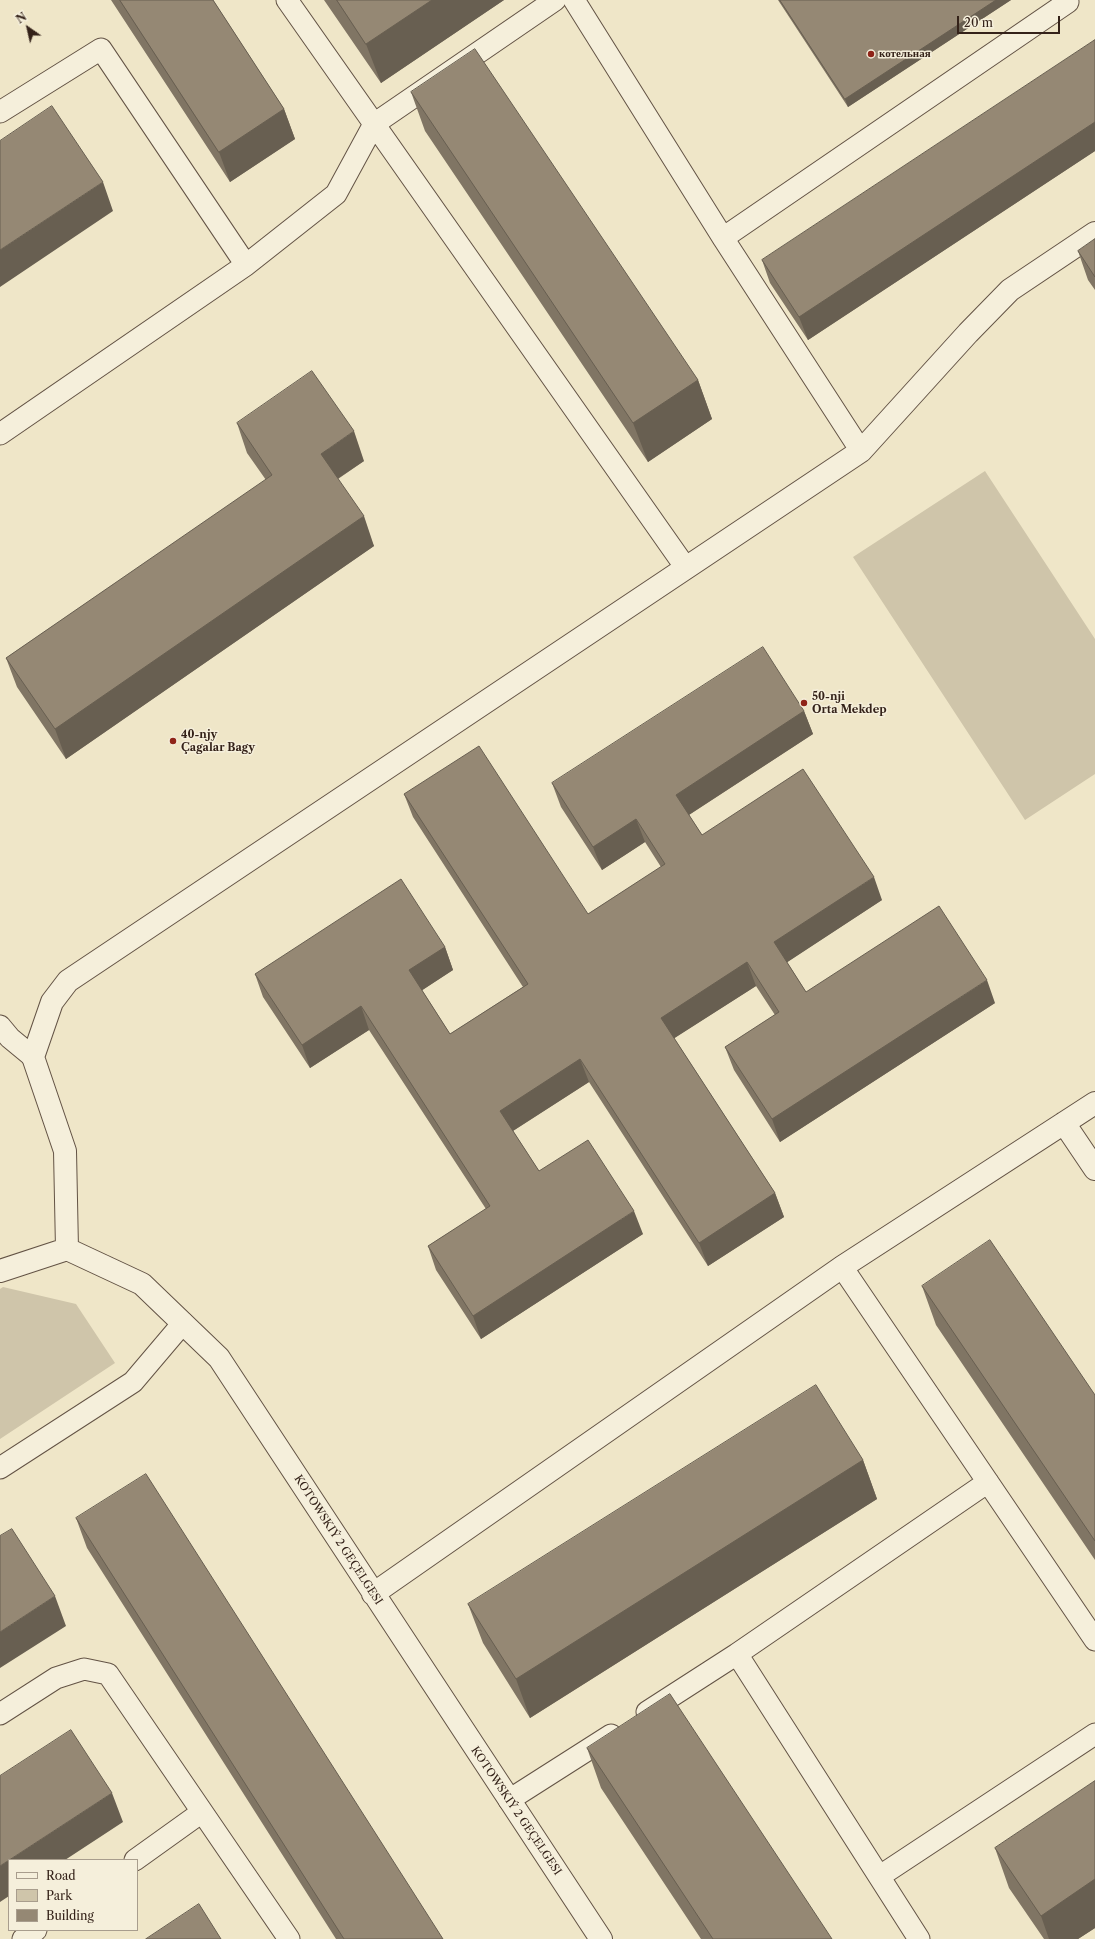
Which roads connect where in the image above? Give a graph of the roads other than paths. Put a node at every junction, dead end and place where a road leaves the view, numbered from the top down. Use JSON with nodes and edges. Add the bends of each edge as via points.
{"nodes":[{"id":1,"x":287,"y":0,"type":"edge"},
{"id":2,"x":554,"y":0,"type":"edge"},
{"id":3,"x":574,"y":0,"type":"edge"},
{"id":4,"x":1064,"y":1,"type":"edge"},
{"id":5,"x":0,"y":112,"type":"edge"},
{"id":6,"x":374,"y":124,"type":"junction"},
{"id":7,"x":1095,"y":233,"type":"edge"},
{"id":8,"x":723,"y":238,"type":"junction"},
{"id":9,"x":246,"y":265,"type":"junction"},
{"id":10,"x":0,"y":434,"type":"edge"},
{"id":11,"x":861,"y":451,"type":"junction"},
{"id":12,"x":686,"y":568,"type":"junction"},
{"id":13,"x":0,"y":1026,"type":"edge"},
{"id":14,"x":33,"y":1057,"type":"junction"},
{"id":15,"x":1095,"y":1103,"type":"edge"},
{"id":16,"x":1064,"y":1123,"type":"junction"},
{"id":17,"x":1095,"y":1169,"type":"edge"},
{"id":18,"x":67,"y":1249,"type":"junction"},
{"id":19,"x":842,"y":1267,"type":"junction"},
{"id":20,"x":0,"y":1271,"type":"edge"},
{"id":21,"x":183,"y":1323,"type":"junction"},
{"id":22,"x":0,"y":1468,"type":"edge"},
{"id":23,"x":988,"y":1482,"type":"junction"},
{"id":24,"x":373,"y":1594,"type":"junction"},
{"id":25,"x":1095,"y":1640,"type":"edge"},
{"id":26,"x":737,"y":1654,"type":"junction"},
{"id":27,"x":0,"y":1714,"type":"edge"},
{"id":28,"x":1095,"y":1734,"type":"edge"},
{"id":29,"x":509,"y":1800,"type":"junction"},
{"id":30,"x":202,"y":1812,"type":"junction"},
{"id":31,"x":136,"y":1859,"type":"edge"},
{"id":32,"x":880,"y":1876,"type":"junction"},
{"id":33,"x":35,"y":1931,"type":"edge"},
{"id":34,"x":24,"y":1939,"type":"edge"},
{"id":35,"x":289,"y":1939,"type":"edge"},
{"id":36,"x":601,"y":1939,"type":"edge"},
{"id":37,"x":919,"y":1939,"type":"edge"}],
"edges":[{"from":1,"to":6,"type":"lane"},
{"from":2,"to":6,"type":"lane"},
{"from":3,"to":8,"type":"lane"},
{"from":4,"to":8,"type":"lane"},
{"from":5,"to":9,"type":"lane","via":[[101,48]]},
{"from":6,"to":9,"type":"lane","via":[[336,194]]},
{"from":6,"to":12,"type":"lane"},
{"from":7,"to":11,"type":"street","via":[[1010,290]]},
{"from":8,"to":11,"type":"lane"},
{"from":9,"to":10,"type":"lane"},
{"from":11,"to":12,"type":"street"},
{"from":12,"to":14,"type":"street","via":[[68,981],[52,1002]]},
{"from":13,"to":14,"type":"lane"},
{"from":14,"to":18,"type":"street","via":[[65,1151]]},
{"from":15,"to":16,"type":"street"},
{"from":16,"to":17,"type":"street"},
{"from":16,"to":19,"type":"street"},
{"from":18,"to":20,"type":"street"},
{"from":18,"to":21,"type":"street","name":"KOTOWSKIÝ 2 GEÇELGESI","via":[[142,1284]]},
{"from":19,"to":23,"type":"lane"},
{"from":19,"to":24,"type":"street"},
{"from":21,"to":22,"type":"lane","via":[[133,1382]]},
{"from":21,"to":24,"type":"street","name":"KOTOWSKIÝ 2 GEÇELGESI","via":[[219,1358]]},
{"from":23,"to":25,"type":"lane"},
{"from":23,"to":26,"type":"lane"},
{"from":24,"to":29,"type":"street","name":"KOTOWSKIÝ 2 GEÇELGESI"},
{"from":26,"to":29,"type":"lane"},
{"from":26,"to":32,"type":"lane"},
{"from":27,"to":30,"type":"lane","via":[[56,1678],[84,1669],[108,1674]]},
{"from":28,"to":32,"type":"lane"},
{"from":29,"to":36,"type":"street","name":"KOTOWSKIÝ 2 GEÇELGESI"},
{"from":30,"to":31,"type":"lane"},
{"from":30,"to":35,"type":"lane"},
{"from":32,"to":37,"type":"lane"},
{"from":33,"to":34,"type":"lane"}]}
